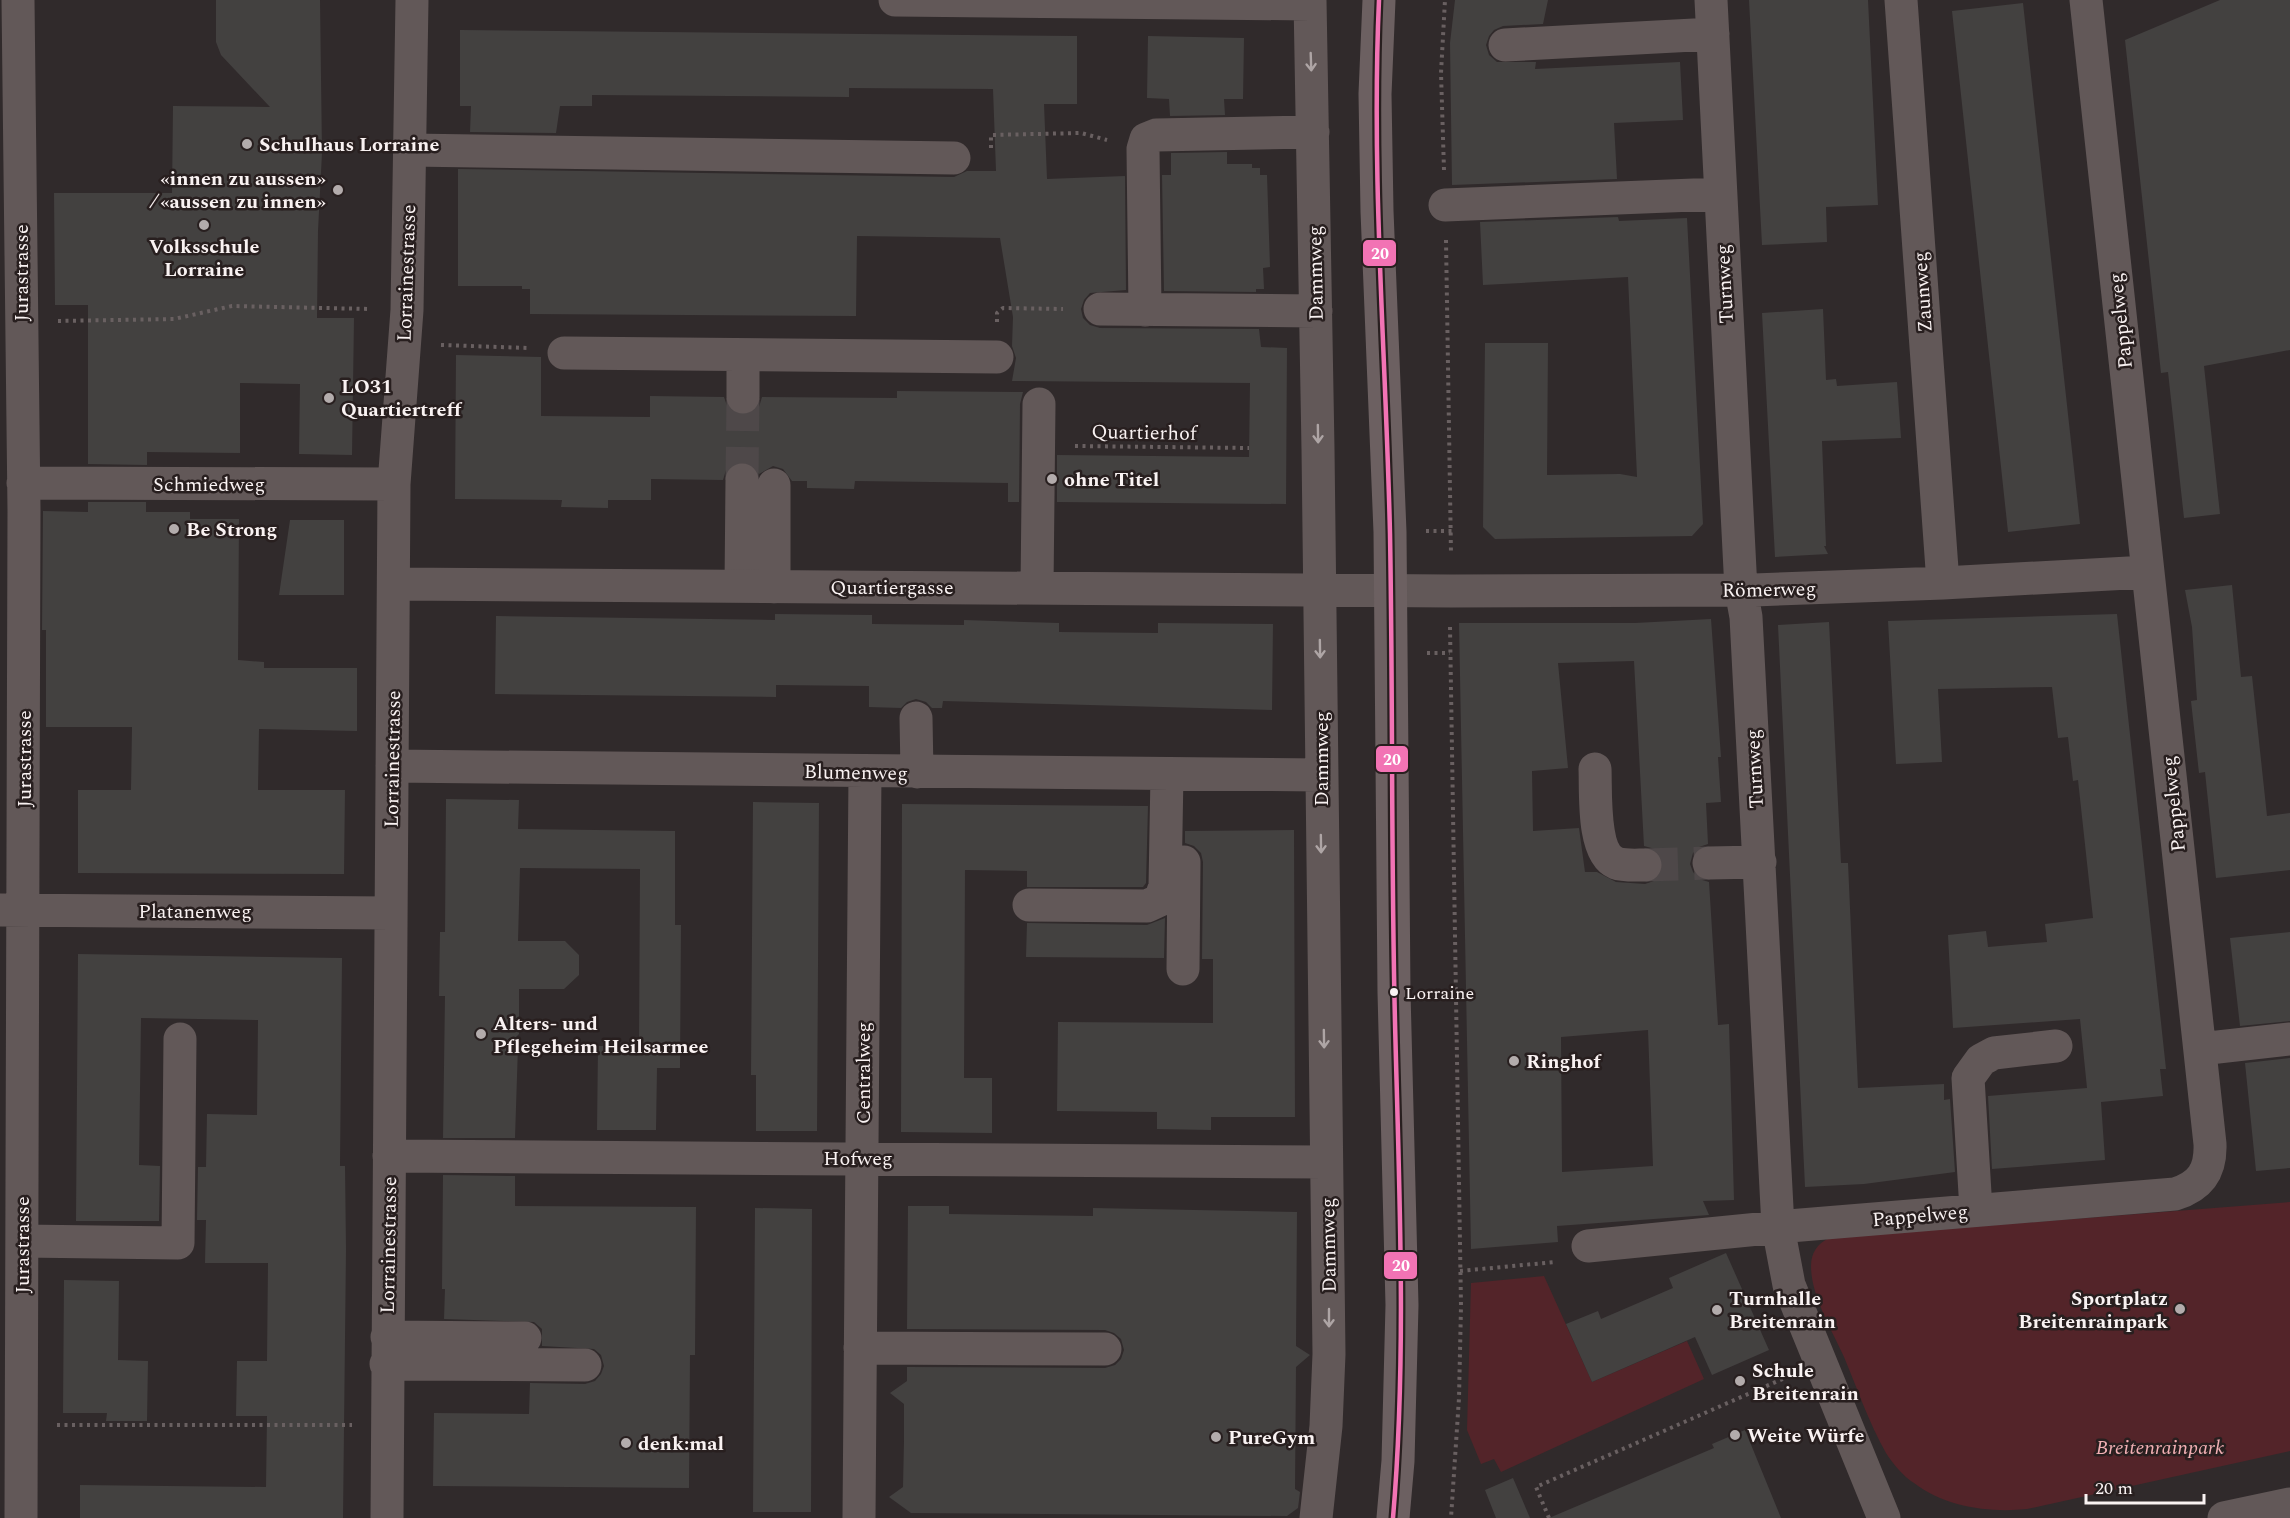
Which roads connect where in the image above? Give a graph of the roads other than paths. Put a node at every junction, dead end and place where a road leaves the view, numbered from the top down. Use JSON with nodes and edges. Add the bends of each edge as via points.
{"nodes":[{"id":1,"x":18,"y":0,"type":"edge"},
{"id":2,"x":412,"y":0,"type":"edge"},
{"id":3,"x":896,"y":0,"type":"edge"},
{"id":4,"x":943,"y":0,"type":"edge"},
{"id":5,"x":1379,"y":0,"type":"edge"},
{"id":6,"x":1711,"y":0,"type":"edge"},
{"id":7,"x":1901,"y":0,"type":"edge"},
{"id":8,"x":2086,"y":0,"type":"edge"},
{"id":9,"x":1310,"y":2,"type":"edge"},
{"id":10,"x":1713,"y":34,"type":"junction"},
{"id":11,"x":1505,"y":45,"type":"dead end"},
{"id":12,"x":10,"y":130,"type":"edge"},
{"id":13,"x":1313,"y":132,"type":"junction"},
{"id":14,"x":410,"y":150,"type":"junction"},
{"id":15,"x":954,"y":158,"type":"road end"},
{"id":16,"x":1719,"y":194,"type":"junction"},
{"id":17,"x":1445,"y":206,"type":"road end"},
{"id":18,"x":10,"y":272,"type":"edge"},
{"id":19,"x":1100,"y":309,"type":"road end"},
{"id":20,"x":1145,"y":310,"type":"junction"},
{"id":21,"x":1316,"y":311,"type":"junction"},
{"id":22,"x":551,"y":351,"type":"road end"},
{"id":23,"x":743,"y":355,"type":"junction"},
{"id":24,"x":997,"y":357,"type":"road end"},
{"id":25,"x":742,"y":397,"type":"tunnel mouth"},
{"id":26,"x":1039,"y":404,"type":"dead end"},
{"id":27,"x":742,"y":480,"type":"tunnel mouth"},
{"id":28,"x":394,"y":484,"type":"junction"},
{"id":29,"x":774,"y":485,"type":"tunnel mouth"},
{"id":30,"x":16,"y":501,"type":"edge"},
{"id":31,"x":2147,"y":572,"type":"junction"},
{"id":32,"x":394,"y":584,"type":"junction"},
{"id":33,"x":1943,"y":584,"type":"junction"},
{"id":34,"x":741,"y":586,"type":"junction"},
{"id":35,"x":774,"y":587,"type":"junction"},
{"id":36,"x":1037,"y":588,"type":"junction"},
{"id":37,"x":1319,"y":590,"type":"junction"},
{"id":38,"x":1741,"y":590,"type":"junction"},
{"id":39,"x":1390,"y":591,"type":"junction"},
{"id":40,"x":916,"y":718,"type":"dead end"},
{"id":41,"x":392,"y":766,"type":"junction"},
{"id":42,"x":1595,"y":769,"type":"dead end"},
{"id":43,"x":865,"y":772,"type":"junction"},
{"id":44,"x":916,"y":772,"type":"junction"},
{"id":45,"x":1176,"y":774,"type":"junction"},
{"id":46,"x":1321,"y":775,"type":"junction"},
{"id":47,"x":1760,"y":862,"type":"junction"},
{"id":48,"x":1709,"y":863,"type":"tunnel mouth"},
{"id":49,"x":1645,"y":865,"type":"tunnel mouth"},
{"id":50,"x":1029,"y":905,"type":"dead end"},
{"id":51,"x":12,"y":910,"type":"edge"},
{"id":52,"x":390,"y":913,"type":"junction"},
{"id":53,"x":1183,"y":969,"type":"dead end"},
{"id":54,"x":180,"y":1039,"type":"dead end"},
{"id":55,"x":2290,"y":1039,"type":"edge"},
{"id":56,"x":2056,"y":1046,"type":"dead end"},
{"id":57,"x":2200,"y":1049,"type":"junction"},
{"id":58,"x":389,"y":1156,"type":"junction"},
{"id":59,"x":862,"y":1158,"type":"junction"},
{"id":60,"x":1326,"y":1162,"type":"junction"},
{"id":61,"x":1976,"y":1210,"type":"junction"},
{"id":62,"x":1778,"y":1227,"type":"junction"},
{"id":63,"x":22,"y":1241,"type":"junction"},
{"id":64,"x":1577,"y":1254,"type":"road end"},
{"id":65,"x":525,"y":1338,"type":"dead end"},
{"id":66,"x":860,"y":1348,"type":"junction"},
{"id":67,"x":1105,"y":1349,"type":"dead end"},
{"id":68,"x":387,"y":1351,"type":"junction"},
{"id":69,"x":585,"y":1365,"type":"dead end"},
{"id":70,"x":2290,"y":1504,"type":"edge"},
{"id":71,"x":21,"y":1518,"type":"edge"},
{"id":72,"x":387,"y":1518,"type":"edge"},
{"id":73,"x":859,"y":1518,"type":"edge"},
{"id":74,"x":1316,"y":1518,"type":"edge"},
{"id":75,"x":1393,"y":1518,"type":"edge"},
{"id":76,"x":1884,"y":1518,"type":"edge"},
{"id":77,"x":2224,"y":1518,"type":"edge"}],
"edges":[{"from":1,"to":12,"type":"street","name":"Jurastrasse"},
{"from":2,"to":14,"type":"street","name":"Lorrainestrasse"},
{"from":3,"to":4,"type":"street"},
{"from":4,"to":9,"type":"street"},
{"from":5,"to":39,"type":"main road","via":[[1375,94],[1377,211]]},
{"from":6,"to":10,"type":"street","name":"Turnweg"},
{"from":7,"to":33,"type":"street","name":"Zaunweg"},
{"from":8,"to":31,"type":"street","name":"Pappelweg"},
{"from":9,"to":13,"type":"street","name":"Dammweg","one_way":true},
{"from":10,"to":11,"type":"street"},
{"from":10,"to":16,"type":"street","name":"Turnweg"},
{"from":12,"to":18,"type":"street","name":"Jurastrasse"},
{"from":13,"to":20,"type":"street","via":[[1156,135],[1146,139]]},
{"from":13,"to":21,"type":"street","name":"Dammweg"},
{"from":14,"to":15,"type":"street"},
{"from":14,"to":28,"type":"street","name":"Lorrainestrasse","via":[[407,310]]},
{"from":16,"to":17,"type":"street"},
{"from":16,"to":38,"type":"street","name":"Turnweg"},
{"from":18,"to":30,"type":"street","name":"Jurastrasse"},
{"from":19,"to":20,"type":"street"},
{"from":20,"to":21,"type":"street"},
{"from":21,"to":37,"type":"street","name":"Dammweg","one_way":true},
{"from":22,"to":23,"type":"street"},
{"from":23,"to":24,"type":"street"},
{"from":23,"to":25,"type":"street"},
{"from":26,"to":36,"type":"street"},
{"from":27,"to":34,"type":"street"},
{"from":28,"to":30,"type":"street","name":"Schmiedweg"},
{"from":28,"to":32,"type":"street","name":"Lorrainestrasse"},
{"from":29,"to":35,"type":"street"},
{"from":30,"to":51,"type":"street","name":"Jurastrasse"},
{"from":31,"to":33,"type":"street","name":"Römerweg"},
{"from":31,"to":57,"type":"street","name":"Pappelweg"},
{"from":32,"to":34,"type":"street","name":"Quartiergasse"},
{"from":32,"to":41,"type":"street","name":"Lorrainestrasse"},
{"from":33,"to":38,"type":"street","name":"Römerweg"},
{"from":34,"to":35,"type":"street","name":"Quartiergasse"},
{"from":35,"to":36,"type":"street","name":"Quartiergasse"},
{"from":36,"to":37,"type":"street","name":"Quartiergasse"},
{"from":37,"to":39,"type":"street","name":"Quartiergasse"},
{"from":37,"to":46,"type":"street","name":"Dammweg","one_way":true},
{"from":38,"to":39,"type":"street","name":"Römerweg"},
{"from":38,"to":47,"type":"street","name":"Turnweg","via":[[1746,617]]},
{"from":39,"to":75,"type":"main road","via":[[1402,1305]]},
{"from":40,"to":44,"type":"street"},
{"from":41,"to":43,"type":"street","name":"Blumenweg"},
{"from":41,"to":52,"type":"street","name":"Lorrainestrasse"},
{"from":42,"to":49,"type":"street","via":[[1598,830],[1606,857],[1617,864]]},
{"from":43,"to":44,"type":"street","name":"Blumenweg"},
{"from":43,"to":59,"type":"street","name":"Centralweg"},
{"from":44,"to":45,"type":"street","name":"Blumenweg"},
{"from":45,"to":46,"type":"street","name":"Blumenweg"},
{"from":45,"to":50,"type":"street","via":[[1165,886],[1160,900],[1147,906]]},
{"from":45,"to":53,"type":"street"},
{"from":46,"to":60,"type":"street","name":"Dammweg","one_way":true},
{"from":47,"to":48,"type":"street"},
{"from":47,"to":62,"type":"street","name":"Turnweg"},
{"from":51,"to":52,"type":"street","name":"Platanenweg"},
{"from":51,"to":63,"type":"street","name":"Jurastrasse"},
{"from":52,"to":58,"type":"street","name":"Lorrainestrasse"},
{"from":54,"to":63,"type":"street","via":[[178,1243]]},
{"from":55,"to":57,"type":"street"},
{"from":56,"to":61,"type":"street","via":[[1994,1053],[1981,1060],[1968,1078]]},
{"from":57,"to":61,"type":"street","name":"Pappelweg","via":[[2211,1154],[2207,1172],[2192,1188],[2175,1194]]},
{"from":58,"to":59,"type":"street","name":"Hofweg"},
{"from":58,"to":68,"type":"street","name":"Lorrainestrasse"},
{"from":59,"to":60,"type":"street","name":"Hofweg"},
{"from":59,"to":66,"type":"street","name":"Centralweg"},
{"from":60,"to":74,"type":"street","name":"Dammweg","one_way":true,"via":[[1329,1354]]},
{"from":61,"to":62,"type":"street","name":"Pappelweg"},
{"from":62,"to":64,"type":"street","name":"Pappelweg"},
{"from":62,"to":76,"type":"street","name":"Turnweg","via":[[1789,1285]]},
{"from":63,"to":71,"type":"street","name":"Jurastrasse"},
{"from":65,"to":68,"type":"street"},
{"from":66,"to":67,"type":"street"},
{"from":66,"to":73,"type":"street","name":"Centralweg"},
{"from":68,"to":69,"type":"street"},
{"from":68,"to":72,"type":"street","name":"Lorrainestrasse"},
{"from":70,"to":77,"type":"street"}]}
